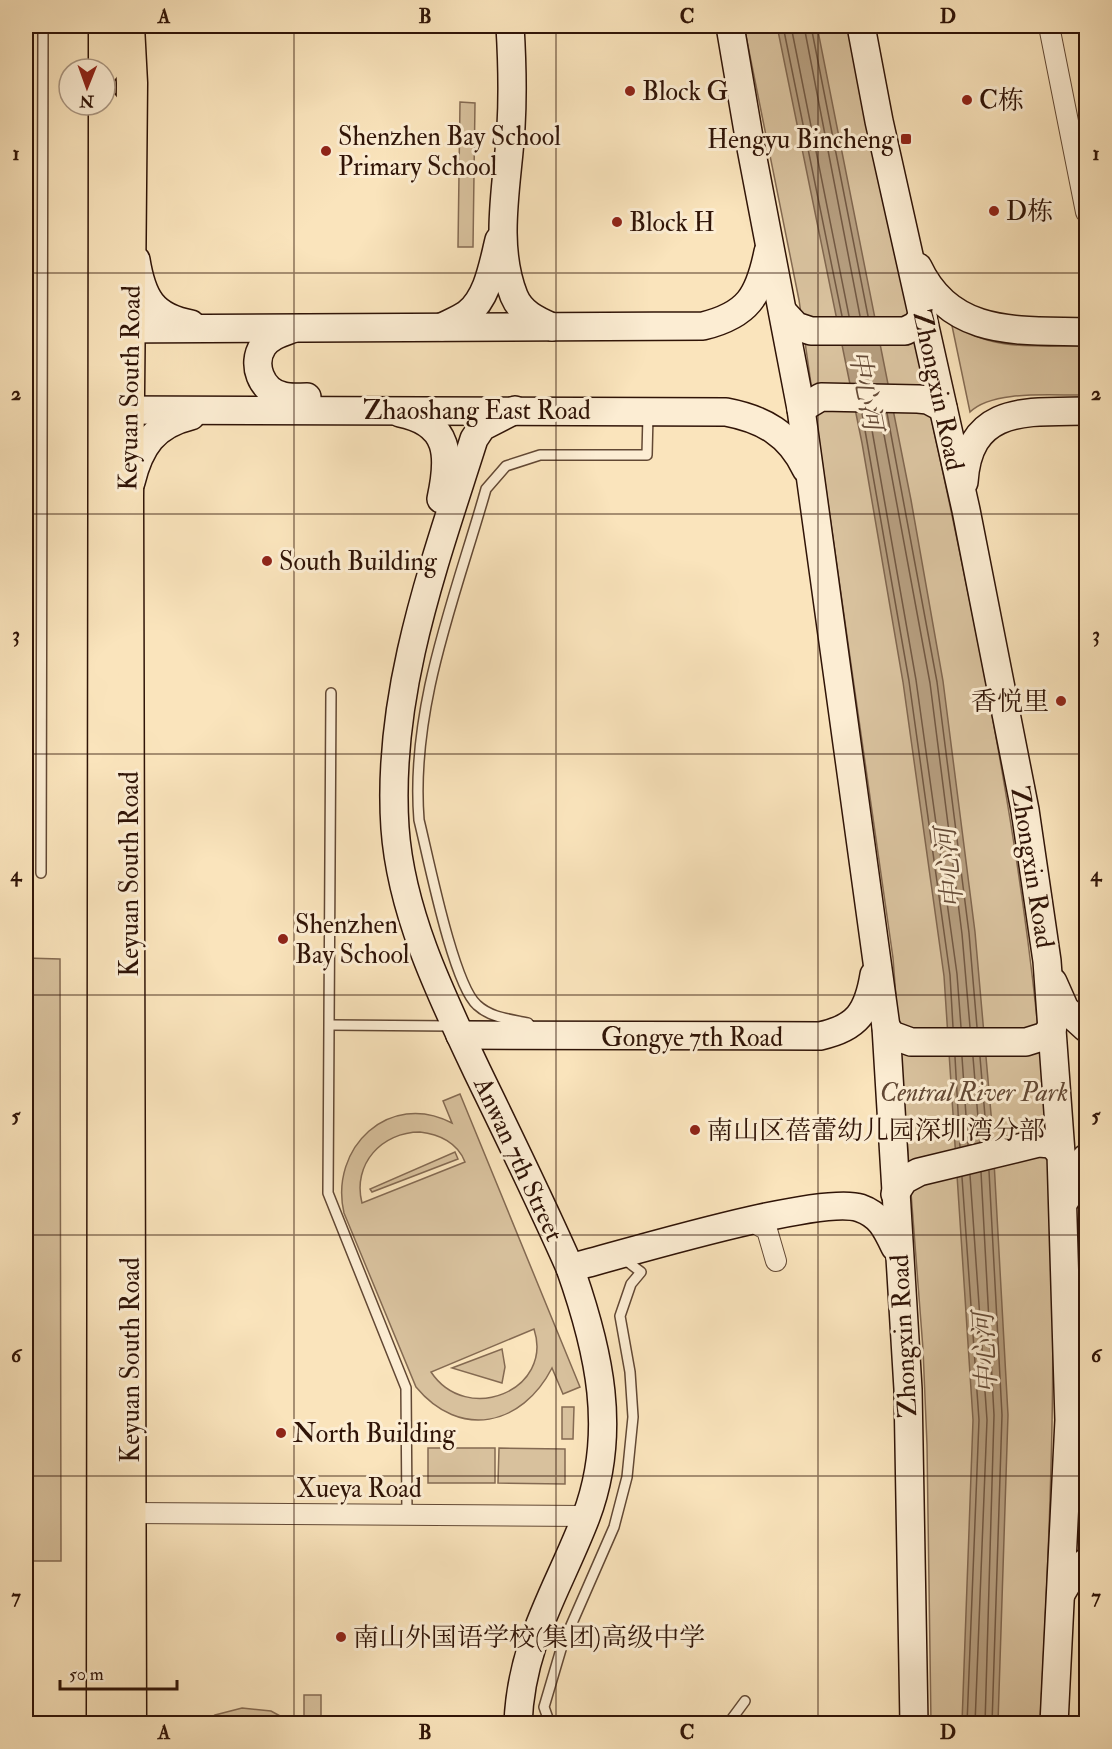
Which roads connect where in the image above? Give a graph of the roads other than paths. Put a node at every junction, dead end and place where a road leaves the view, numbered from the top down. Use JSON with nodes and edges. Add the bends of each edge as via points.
{"nodes":[{"id":1,"x":43,"y":26,"type":"edge"},
{"id":2,"x":104,"y":26,"type":"edge"},
{"id":3,"x":129,"y":26,"type":"edge"},
{"id":4,"x":510,"y":26,"type":"edge"},
{"id":5,"x":730,"y":26,"type":"edge"},
{"id":6,"x":861,"y":26,"type":"edge"},
{"id":7,"x":1048,"y":26,"type":"edge"},
{"id":8,"x":104,"y":57,"type":"edge"},
{"id":9,"x":105,"y":117,"type":"edge"},
{"id":10,"x":1086,"y":212,"type":"edge"},
{"id":11,"x":503,"y":224,"type":"junction"},
{"id":12,"x":131,"y":232,"type":"junction"},
{"id":13,"x":770,"y":242,"type":"junction"},
{"id":14,"x":907,"y":244,"type":"junction"},
{"id":15,"x":783,"y":312,"type":"junction"},
{"id":16,"x":914,"y":324,"type":"junction"},
{"id":17,"x":442,"y":327,"type":"junction"},
{"id":18,"x":554,"y":328,"type":"junction"},
{"id":19,"x":116,"y":329,"type":"junction"},
{"id":20,"x":291,"y":329,"type":"junction"},
{"id":21,"x":219,"y":330,"type":"junction"},
{"id":22,"x":1086,"y":332,"type":"edge"},
{"id":23,"x":811,"y":403,"type":"junction"},
{"id":24,"x":943,"y":408,"type":"junction"},
{"id":25,"x":115,"y":410,"type":"junction"},
{"id":26,"x":213,"y":410,"type":"junction"},
{"id":27,"x":384,"y":410,"type":"junction"},
{"id":28,"x":515,"y":410,"type":"junction"},
{"id":29,"x":648,"y":410,"type":"junction"},
{"id":30,"x":1086,"y":411,"type":"edge"},
{"id":31,"x":813,"y":490,"type":"junction"},
{"id":32,"x":128,"y":497,"type":"junction"},
{"id":33,"x":966,"y":510,"type":"junction"},
{"id":34,"x":425,"y":592,"type":"junction"},
{"id":35,"x":331,"y":693,"type":"dead end"},
{"id":36,"x":41,"y":873,"type":"dead end"},
{"id":37,"x":1047,"y":961,"type":"junction"},
{"id":38,"x":876,"y":962,"type":"junction"},
{"id":39,"x":330,"y":1024,"type":"junction"},
{"id":40,"x":1053,"y":1026,"type":"junction"},
{"id":41,"x":886,"y":1028,"type":"junction"},
{"id":42,"x":1086,"y":1028,"type":"edge"},
{"id":43,"x":458,"y":1030,"type":"junction"},
{"id":44,"x":537,"y":1035,"type":"junction"},
{"id":45,"x":1062,"y":1151,"type":"edge"},
{"id":46,"x":895,"y":1194,"type":"junction"},
{"id":47,"x":751,"y":1221,"type":"junction"},
{"id":48,"x":899,"y":1254,"type":"junction"},
{"id":49,"x":620,"y":1255,"type":"junction"},
{"id":50,"x":776,"y":1261,"type":"dead end"},
{"id":51,"x":570,"y":1268,"type":"junction"},
{"id":52,"x":1066,"y":1470,"type":"junction"},
{"id":53,"x":130,"y":1513,"type":"junction"},
{"id":54,"x":407,"y":1515,"type":"junction"},
{"id":55,"x":586,"y":1516,"type":"junction"},
{"id":56,"x":1086,"y":1516,"type":"edge"},
{"id":57,"x":1086,"y":1562,"type":"edge"},
{"id":58,"x":1060,"y":1594,"type":"junction"},
{"id":59,"x":745,"y":1701,"type":"dead end"},
{"id":60,"x":102,"y":1724,"type":"edge"},
{"id":61,"x":131,"y":1724,"type":"edge"},
{"id":62,"x":518,"y":1724,"type":"edge"},
{"id":63,"x":550,"y":1724,"type":"edge"},
{"id":64,"x":728,"y":1724,"type":"edge"},
{"id":65,"x":914,"y":1724,"type":"edge"},
{"id":66,"x":1054,"y":1724,"type":"edge"}],
"edges":[{"from":1,"to":36,"type":"lane"},
{"from":2,"to":8,"type":"main road"},
{"from":3,"to":12,"type":"main road","name":"Keyuan South Road"},
{"from":4,"to":11,"type":"street","via":[[512,125]]},
{"from":5,"to":13,"type":"street","name":"Zhongxin Road"},
{"from":6,"to":14,"type":"street","name":"Zhongxin Road"},
{"from":7,"to":10,"type":"street"},
{"from":9,"to":19,"type":"main road","name":"Keyuan South Road"},
{"from":11,"to":17,"type":"street","via":[[489,277],[477,303],[467,314]]},
{"from":11,"to":18,"type":"street","via":[[506,266],[515,298],[529,316]]},
{"from":12,"to":19,"type":"main road","name":"Keyuan South Road"},
{"from":12,"to":21,"type":"street","via":[[139,279],[153,307],[179,322]]},
{"from":13,"to":15,"type":"street","name":"Zhongxin Road"},
{"from":13,"to":18,"type":"street","via":[[763,279],[753,298],[723,321],[682,327]]},
{"from":14,"to":16,"type":"street","name":"Zhongxin Road"},
{"from":14,"to":22,"type":"street","via":[[924,280],[941,301],[962,317],[985,326],[1018,330]]},
{"from":15,"to":16,"type":"street","via":[[796,326],[811,330]]},
{"from":15,"to":23,"type":"street","name":"Zhongxin Road"},
{"from":16,"to":24,"type":"street","name":"Zhongxin Road"},
{"from":17,"to":18,"type":"street"},
{"from":17,"to":20,"type":"street"},
{"from":19,"to":21,"type":"street"},
{"from":19,"to":25,"type":"main road","name":"Keyuan South Road"},
{"from":20,"to":21,"type":"street"},
{"from":20,"to":27,"type":"street","via":[[269,339],[259,355],[259,373],[268,388],[283,396],[340,398]]},
{"from":23,"to":24,"type":"street","via":[[918,399]]},
{"from":23,"to":31,"type":"street","name":"Zhongxin Road"},
{"from":24,"to":33,"type":"street","name":"Zhongxin Road"},
{"from":25,"to":26,"type":"street","name":"Zhaoshang East Road"},
{"from":25,"to":32,"type":"main road","name":"Keyuan South Road"},
{"from":25,"to":60,"type":"main road","name":"Keyuan South Road"},
{"from":26,"to":27,"type":"street","name":"Zhaoshang East Road"},
{"from":26,"to":32,"type":"street","via":[[177,419],[153,432],[140,453]]},
{"from":27,"to":28,"type":"street","name":"Zhaoshang East Road"},
{"from":27,"to":34,"type":"street","via":[[422,421],[435,431],[446,449]]},
{"from":28,"to":29,"type":"street","name":"Zhaoshang East Road"},
{"from":28,"to":34,"type":"street","via":[[482,427],[474,439]]},
{"from":29,"to":31,"type":"street","name":"Zhaoshang East Road","via":[[726,412],[762,421],[793,447]]},
{"from":29,"to":44,"type":"lane","via":[[647,455],[540,454],[506,466],[486,489],[422,725],[419,820],[461,979],[475,1004],[494,1017],[528,1023]]},
{"from":30,"to":33,"type":"street","via":[[1012,415],[982,431],[971,445],[966,461]]},
{"from":31,"to":38,"type":"street","name":"Zhongxin Road"},
{"from":32,"to":53,"type":"main road","name":"Keyuan South Road"},
{"from":33,"to":37,"type":"street","name":"Zhongxin Road","via":[[1025,810]]},
{"from":34,"to":43,"type":"street","name":"Anwan 7th Street","via":[[399,715],[394,765],[395,829],[411,909]]},
{"from":35,"to":39,"type":"lane"},
{"from":37,"to":40,"type":"street","name":"Zhongxin Road"},
{"from":37,"to":42,"type":"street","via":[[1065,1009]]},
{"from":38,"to":41,"type":"street","name":"Zhongxin Road"},
{"from":38,"to":44,"type":"street","name":"Gongye 7th Road","via":[[860,1016],[846,1028],[820,1036]]},
{"from":39,"to":43,"type":"lane"},
{"from":39,"to":54,"type":"lane","via":[[328,1193],[406,1388]]},
{"from":40,"to":41,"type":"street","via":[[1045,1036],[1026,1042],[911,1042],[892,1035]]},
{"from":40,"to":45,"type":"street","name":"Zhongxin Road"},
{"from":41,"to":46,"type":"street","name":"Zhongxin Road"},
{"from":43,"to":44,"type":"street","name":"Gongye 7th Road"},
{"from":43,"to":51,"type":"street","name":"Anwan 7th Street"},
{"from":45,"to":46,"type":"street","via":[[919,1172],[904,1180]]},
{"from":45,"to":52,"type":"street","via":[[1075,1174],[1064,1206],[1069,1420]]},
{"from":46,"to":48,"type":"street","name":"Zhongxin Road"},
{"from":47,"to":48,"type":"street","via":[[824,1207],[857,1207],[876,1215]]},
{"from":47,"to":49,"type":"street"},
{"from":47,"to":50,"type":"street","via":[[767,1230]]},
{"from":48,"to":65,"type":"street","name":"Zhongxin Road","via":[[908,1389]]},
{"from":49,"to":51,"type":"street"},
{"from":49,"to":63,"type":"lane","via":[[640,1272],[631,1284],[620,1316],[633,1417],[627,1477],[614,1527],[562,1647],[544,1707]]},
{"from":51,"to":55,"type":"street","name":"Anwan 7th Street","via":[[595,1346],[603,1398],[602,1450]]},
{"from":52,"to":56,"type":"street"},
{"from":52,"to":58,"type":"street"},
{"from":53,"to":54,"type":"street","name":"Xueya Road"},
{"from":53,"to":61,"type":"main road","name":"Keyuan South Road"},
{"from":54,"to":55,"type":"street","name":"Xueya Road"},
{"from":55,"to":62,"type":"street","name":"Anwan 7th Street","via":[[531,1644],[519,1696]]},
{"from":57,"to":58,"type":"street"},
{"from":58,"to":66,"type":"street"},
{"from":59,"to":64,"type":"lane"}]}
